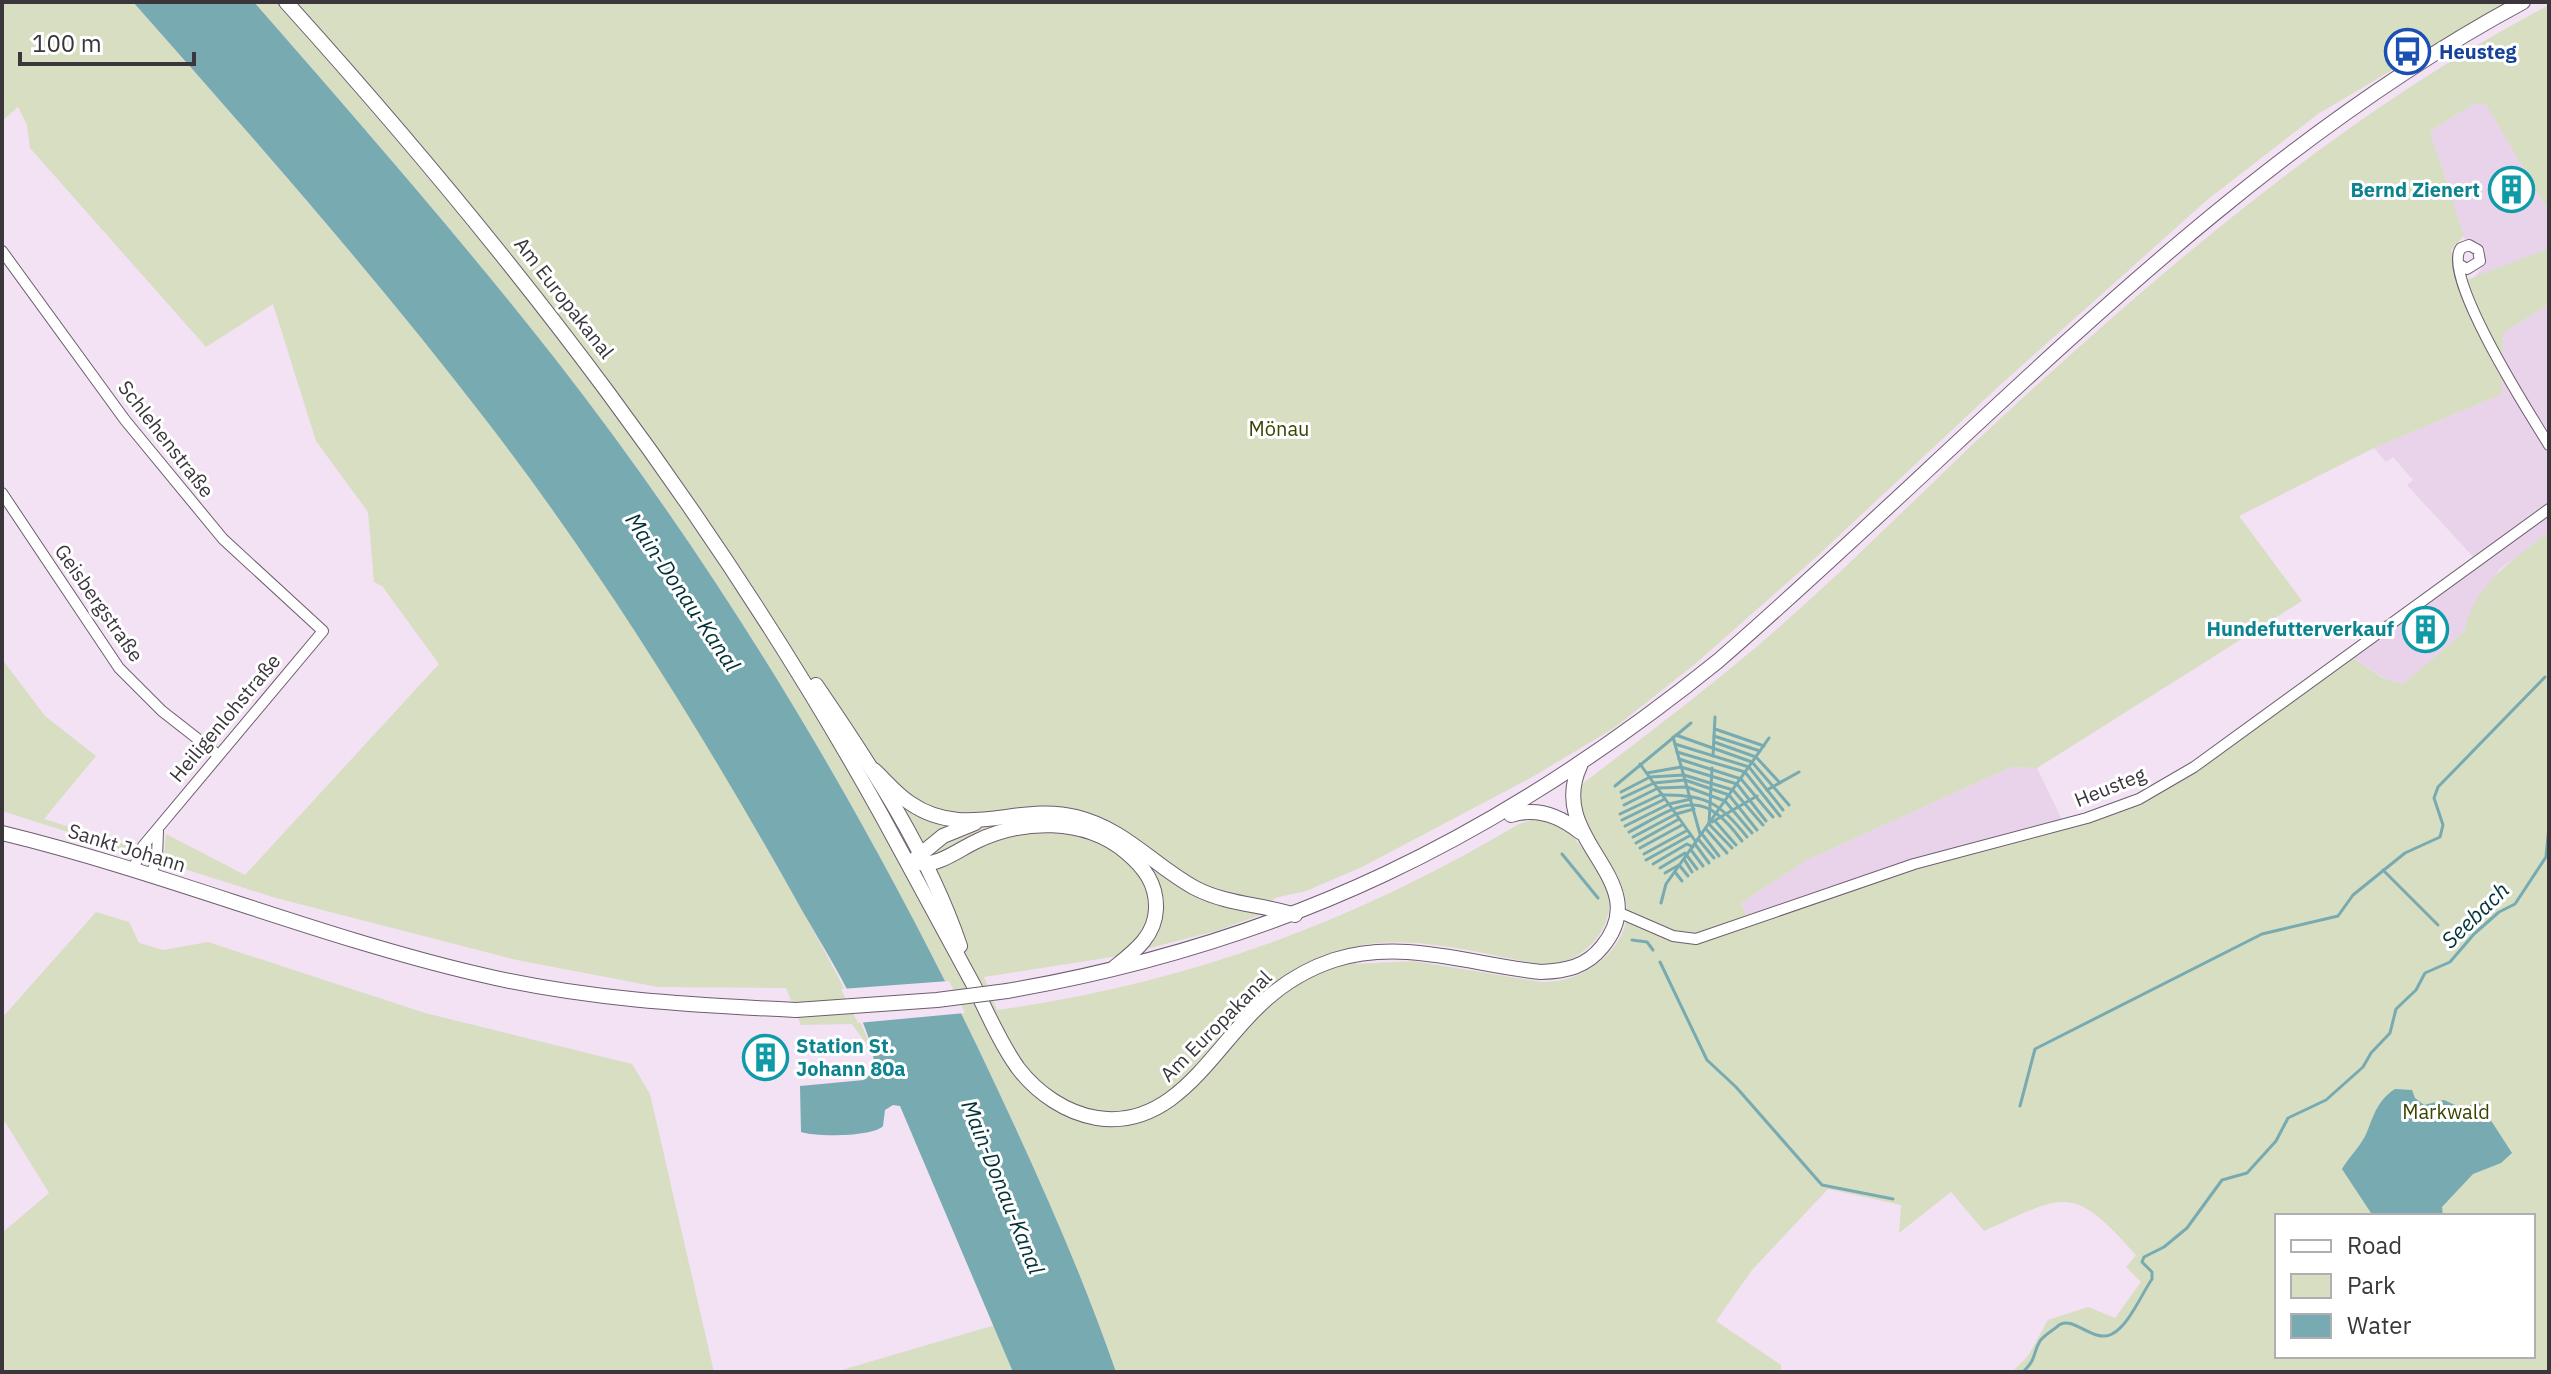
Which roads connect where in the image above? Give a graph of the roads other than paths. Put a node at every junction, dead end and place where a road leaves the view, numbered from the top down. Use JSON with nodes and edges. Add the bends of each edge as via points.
{"nodes":[{"id":1,"x":286,"y":2,"type":"edge"},
{"id":2,"x":2523,"y":2,"type":"edge"},
{"id":3,"x":2,"y":251,"type":"edge"},
{"id":4,"x":2460,"y":265,"type":"dead end"},
{"id":5,"x":2549,"y":445,"type":"edge"},
{"id":6,"x":2,"y":493,"type":"edge"},
{"id":7,"x":2549,"y":509,"type":"edge"},
{"id":8,"x":323,"y":631,"type":"joint"},
{"id":9,"x":781,"y":641,"type":"junction"},
{"id":10,"x":217,"y":754,"type":"junction"},
{"id":11,"x":1580,"y":766,"type":"junction"},
{"id":12,"x":874,"y":770,"type":"junction"},
{"id":13,"x":1502,"y":815,"type":"junction"},
{"id":14,"x":975,"y":823,"type":"junction"},
{"id":15,"x":158,"y":831,"type":"junction"},
{"id":16,"x":1581,"y":832,"type":"junction"},
{"id":17,"x":2,"y":833,"type":"edge"},
{"id":18,"x":916,"y":863,"type":"junction"},
{"id":19,"x":133,"y":870,"type":"junction"},
{"id":20,"x":151,"y":875,"type":"junction"},
{"id":21,"x":1620,"y":913,"type":"junction"},
{"id":22,"x":1295,"y":915,"type":"junction"},
{"id":23,"x":1109,"y":971,"type":"junction"}],
"edges":[{"from":1,"to":9,"type":"main road","name":"Am Europakanal","via":[[484,228],[579,349]]},
{"from":2,"to":11,"type":"main road","name":"Sankt Johann","via":[[2387,86],[2219,210],[1788,600],[1656,711]]},
{"from":3,"to":8,"type":"street","name":"Schlehenstraße","via":[[125,420],[223,539]]},
{"from":4,"to":5,"type":"street","via":[[2487,342]]},
{"from":6,"to":10,"type":"street","name":"Geisbergstraße","via":[[119,668]]},
{"from":7,"to":21,"type":"street","name":"Heusteg","via":[[2194,767],[2139,799],[2072,823],[1914,864],[1696,939],[1673,936]]},
{"from":8,"to":10,"type":"street","name":"Heiligenlohstraße"},
{"from":9,"to":12,"type":"main road","name":"Am Europakanal"},
{"from":9,"to":18,"type":"main road","name":"Am Europakanal"},
{"from":10,"to":15,"type":"street","name":"Heiligenlohstraße"},
{"from":11,"to":13,"type":"main road","name":"Sankt Johann"},
{"from":11,"to":16,"type":"main road","via":[[1571,796]]},
{"from":12,"to":14,"type":"main road","via":[[910,804],[943,818]]},
{"from":12,"to":18,"type":"main road","name":"Am Europakanal"},
{"from":13,"to":16,"type":"main road","via":[[1544,813]]},
{"from":13,"to":22,"type":"main road","name":"Sankt Johann"},
{"from":14,"to":18,"type":"main road","via":[[943,836]]},
{"from":14,"to":22,"type":"main road","via":[[1019,815],[1073,816],[1111,829],[1214,897]]},
{"from":15,"to":19,"type":"street","name":"Heiligenlohstraße","via":[[143,846]]},
{"from":15,"to":20,"type":"street","name":"Heiligenlohstraße"},
{"from":16,"to":21,"type":"main road","via":[[1614,885]]},
{"from":17,"to":19,"type":"main road","name":"Sankt Johann"},
{"from":18,"to":21,"type":"main road","name":"Am Europakanal","via":[[1017,1067],[1062,1107],[1086,1116],[1124,1119],[1181,1091],[1264,1001],[1323,964],[1401,950],[1564,971],[1595,955]]},
{"from":18,"to":23,"type":"main road","via":[[1031,826],[1082,829],[1112,841],[1143,868],[1156,905],[1154,923],[1140,947]]},
{"from":19,"to":20,"type":"main road","name":"Sankt Johann"},
{"from":20,"to":23,"type":"main road","name":"Sankt Johann","bridge":true,"via":[[421,960],[525,984],[681,1004],[796,1010],[937,1000]]},
{"from":22,"to":23,"type":"main road","name":"Sankt Johann"}]}
